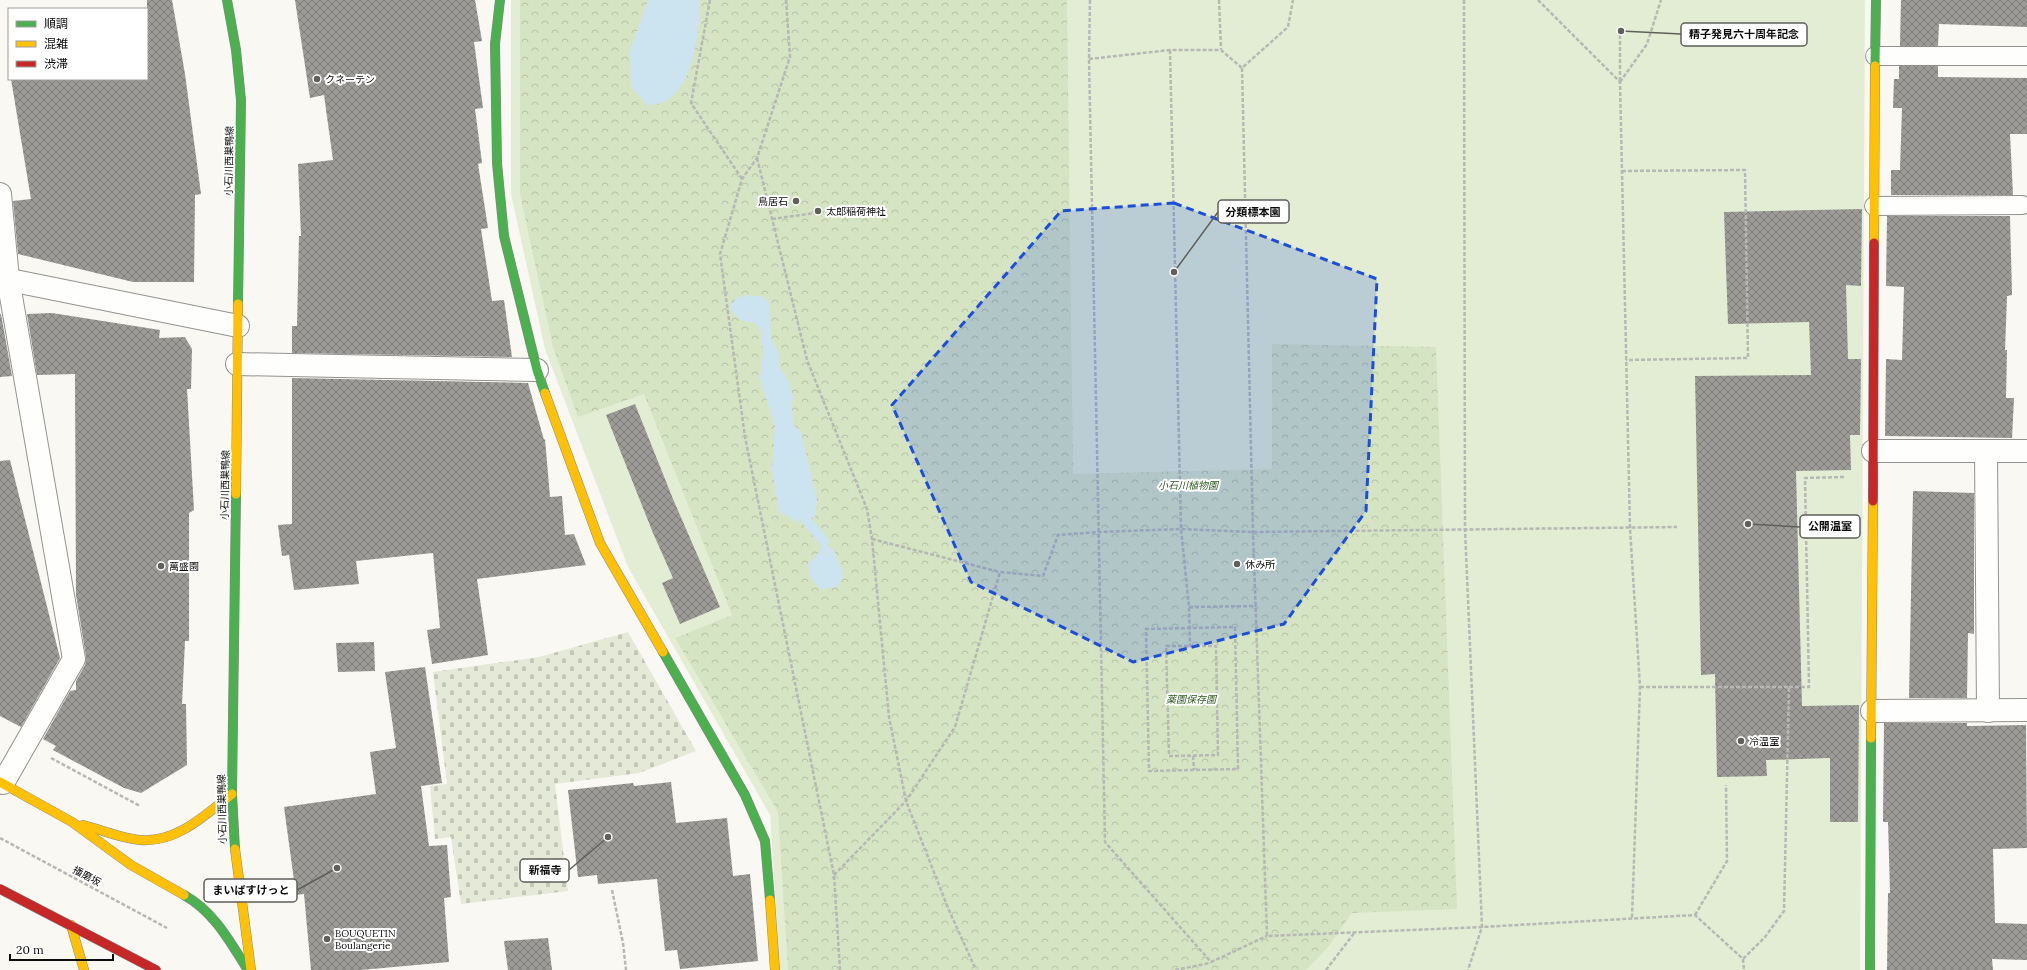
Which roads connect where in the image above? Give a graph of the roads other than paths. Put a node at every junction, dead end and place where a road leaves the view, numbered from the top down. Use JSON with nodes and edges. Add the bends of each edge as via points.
{"nodes":[{"id":1,"x":227,"y":0,"type":"edge"},
{"id":2,"x":500,"y":0,"type":"edge"},
{"id":3,"x":1876,"y":0,"type":"edge"},
{"id":4,"x":1875,"y":56,"type":"junction"},
{"id":5,"x":2027,"y":56,"type":"edge"},
{"id":6,"x":0,"y":194,"type":"edge"},
{"id":7,"x":2022,"y":205,"type":"dead end"},
{"id":8,"x":1874,"y":206,"type":"junction"},
{"id":9,"x":4,"y":278,"type":"edge"},
{"id":10,"x":238,"y":326,"type":"junction"},
{"id":11,"x":237,"y":364,"type":"junction"},
{"id":12,"x":537,"y":370,"type":"junction"},
{"id":13,"x":1873,"y":451,"type":"junction"},
{"id":14,"x":1986,"y":451,"type":"junction"},
{"id":15,"x":2027,"y":451,"type":"edge"},
{"id":16,"x":2027,"y":710,"type":"edge"},
{"id":17,"x":1872,"y":711,"type":"junction"},
{"id":18,"x":1988,"y":711,"type":"junction"},
{"id":19,"x":1,"y":783,"type":"edge"},
{"id":20,"x":232,"y":794,"type":"junction"},
{"id":21,"x":72,"y":822,"type":"junction"},
{"id":22,"x":0,"y":889,"type":"edge"},
{"id":23,"x":71,"y":925,"type":"junction"},
{"id":24,"x":84,"y":970,"type":"edge"},
{"id":25,"x":156,"y":970,"type":"edge"},
{"id":26,"x":248,"y":970,"type":"edge"},
{"id":27,"x":251,"y":970,"type":"edge"},
{"id":28,"x":775,"y":970,"type":"edge"},
{"id":29,"x":1870,"y":970,"type":"edge"}],
"edges":[{"from":1,"to":10,"type":"street","name":"小石川西巣鴨線","via":[[242,100]]},
{"from":2,"to":12,"type":"street","via":[[495,44],[497,163],[504,236]]},
{"from":3,"to":4,"type":"street"},
{"from":4,"to":5,"type":"lane"},
{"from":4,"to":8,"type":"street"},
{"from":6,"to":9,"type":"street"},
{"from":7,"to":8,"type":"lane"},
{"from":8,"to":13,"type":"street"},
{"from":9,"to":10,"type":"street"},
{"from":9,"to":19,"type":"street","via":[[74,658]]},
{"from":10,"to":11,"type":"street","name":"小石川西巣鴨線"},
{"from":11,"to":12,"type":"street"},
{"from":11,"to":20,"type":"street","name":"小石川西巣鴨線"},
{"from":12,"to":28,"type":"street","via":[[600,543],[745,795],[765,841]]},
{"from":13,"to":14,"type":"street"},
{"from":13,"to":17,"type":"street"},
{"from":14,"to":15,"type":"street"},
{"from":14,"to":18,"type":"street"},
{"from":16,"to":18,"type":"street"},
{"from":17,"to":18,"type":"street"},
{"from":17,"to":29,"type":"street"},
{"from":19,"to":21,"type":"street"},
{"from":20,"to":21,"type":"street","via":[[186,830],[168,838],[144,840]]},
{"from":20,"to":27,"type":"street","name":"小石川西巣鴨線","via":[[240,907]]},
{"from":21,"to":26,"type":"street","via":[[131,865],[195,901],[220,926]]},
{"from":22,"to":23,"type":"street"},
{"from":23,"to":24,"type":"street"},
{"from":23,"to":25,"type":"street"}]}
